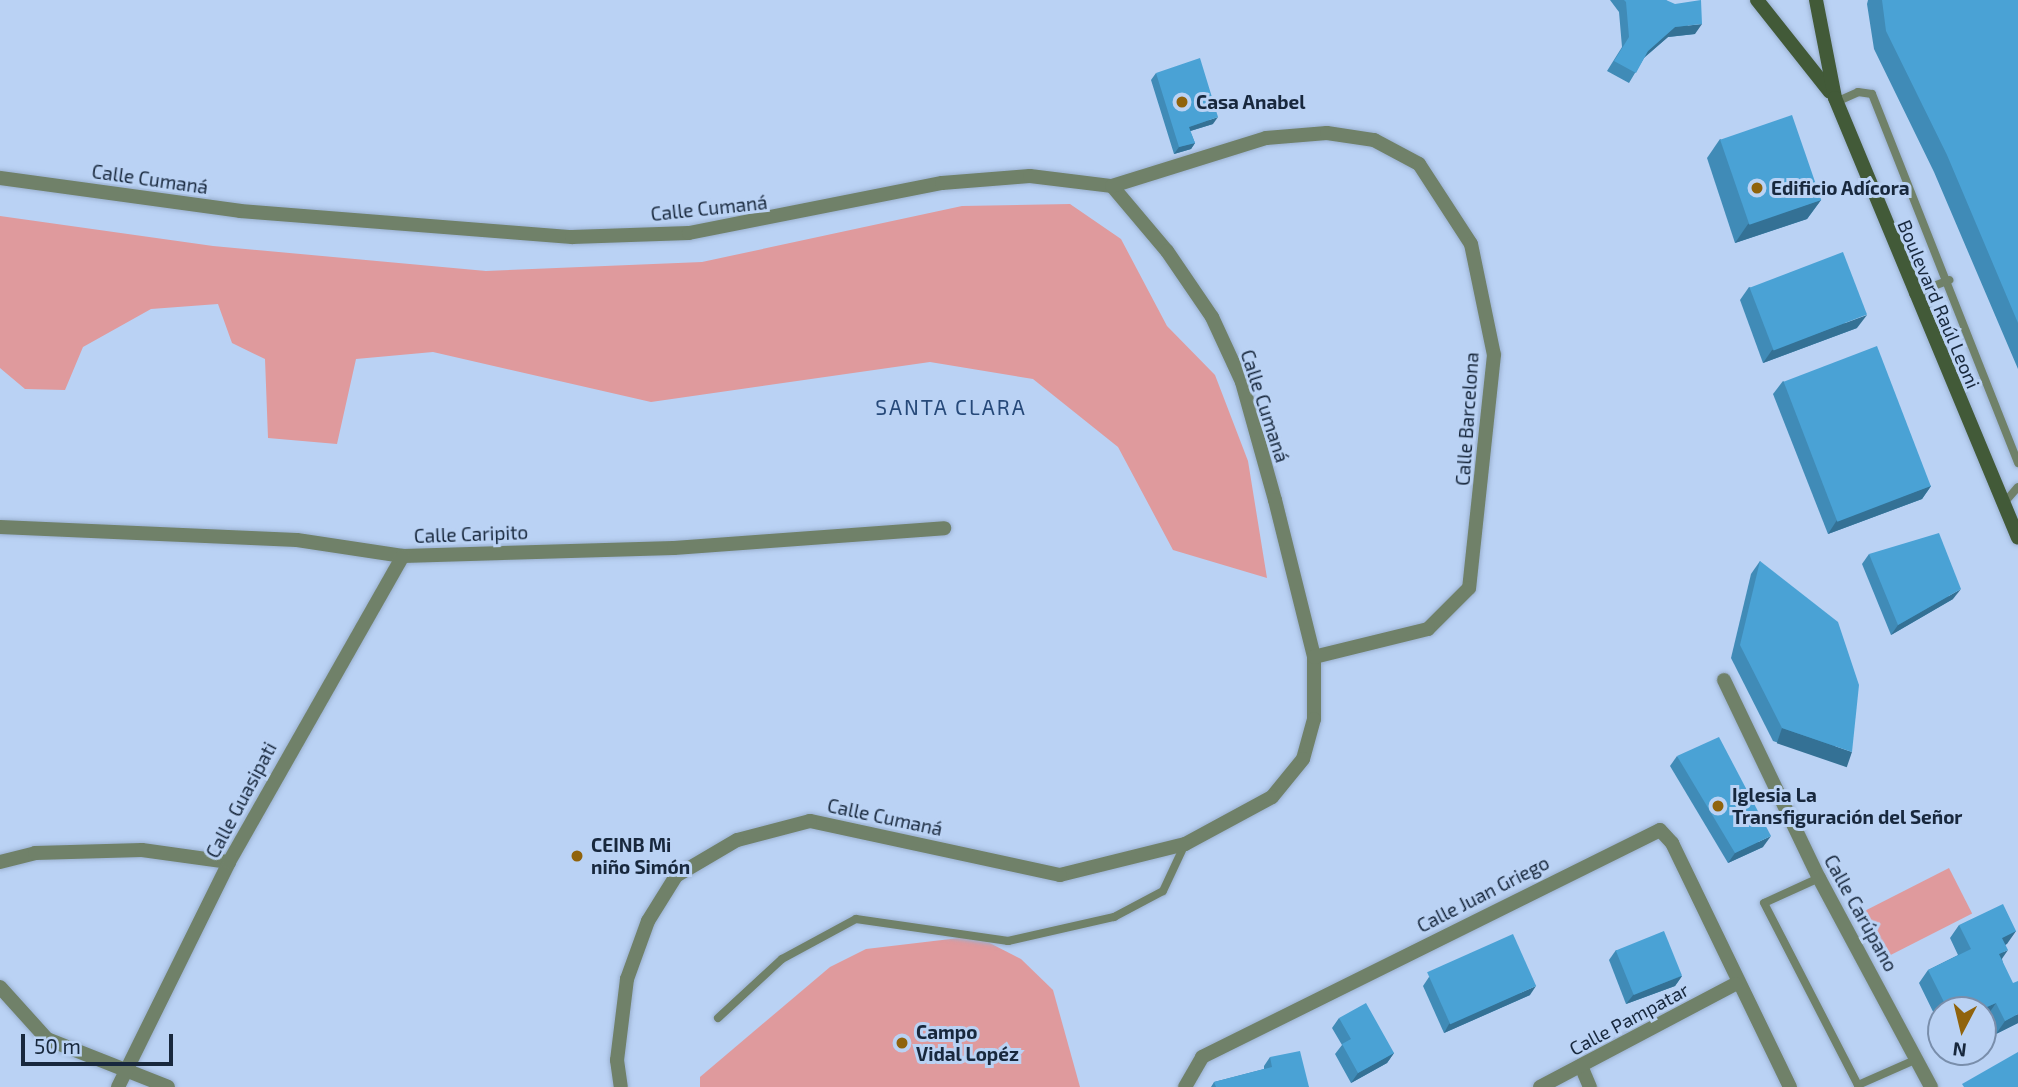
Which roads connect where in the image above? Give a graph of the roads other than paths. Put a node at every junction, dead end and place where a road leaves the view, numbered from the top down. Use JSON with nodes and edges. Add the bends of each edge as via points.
{"nodes":[{"id":1,"x":1757,"y":0,"type":"edge"},
{"id":2,"x":1816,"y":0,"type":"edge"},
{"id":3,"x":1835,"y":100,"type":"junction"},
{"id":4,"x":0,"y":178,"type":"edge"},
{"id":5,"x":1112,"y":187,"type":"junction"},
{"id":6,"x":1949,"y":279,"type":"junction"},
{"id":7,"x":1913,"y":294,"type":"junction"},
{"id":8,"x":2018,"y":463,"type":"edge"},
{"id":9,"x":2018,"y":487,"type":"edge"},
{"id":10,"x":2003,"y":503,"type":"junction"},
{"id":11,"x":0,"y":527,"type":"edge"},
{"id":12,"x":944,"y":528,"type":"dead end"},
{"id":13,"x":2017,"y":532,"type":"edge"},
{"id":14,"x":403,"y":556,"type":"junction"},
{"id":15,"x":1314,"y":657,"type":"junction"},
{"id":16,"x":1724,"y":680,"type":"dead end"},
{"id":17,"x":1185,"y":844,"type":"junction"},
{"id":18,"x":0,"y":862,"type":"edge"},
{"id":19,"x":229,"y":862,"type":"junction"},
{"id":20,"x":1819,"y":878,"type":"junction"},
{"id":21,"x":1735,"y":984,"type":"junction"},
{"id":22,"x":0,"y":987,"type":"edge"},
{"id":23,"x":718,"y":1018,"type":"dead end"},
{"id":24,"x":1917,"y":1059,"type":"junction"},
{"id":25,"x":1581,"y":1066,"type":"junction"},
{"id":26,"x":129,"y":1071,"type":"junction"},
{"id":27,"x":118,"y":1087,"type":"edge"},
{"id":28,"x":168,"y":1087,"type":"edge"},
{"id":29,"x":621,"y":1087,"type":"edge"},
{"id":30,"x":1185,"y":1087,"type":"edge"},
{"id":31,"x":1540,"y":1087,"type":"edge"},
{"id":32,"x":1590,"y":1087,"type":"edge"},
{"id":33,"x":1790,"y":1087,"type":"edge"},
{"id":34,"x":1931,"y":1087,"type":"edge"}],
"edges":[{"from":1,"to":3,"type":"main road"},
{"from":2,"to":3,"type":"main road","name":"Boulevard Raúl Leoni"},
{"from":3,"to":6,"type":"lane","via":[[1858,92],[1872,94]]},
{"from":3,"to":7,"type":"main road","name":"Boulevard Raúl Leoni"},
{"from":4,"to":5,"type":"street","name":"Calle Cumaná","via":[[240,211],[572,237],[702,231],[942,183],[1030,176]]},
{"from":5,"to":15,"type":"street","name":"Calle Cumaná","via":[[1212,317],[1242,382]]},
{"from":5,"to":15,"type":"street","name":"Calle Barcelona","via":[[1266,138],[1350,137],[1374,141],[1419,164],[1471,244],[1494,355],[1469,588],[1428,629]]},
{"from":6,"to":7,"type":"lane"},
{"from":6,"to":8,"type":"lane"},
{"from":7,"to":10,"type":"main road","name":"Boulevard Raúl Leoni"},
{"from":9,"to":10,"type":"lane"},
{"from":10,"to":13,"type":"main road","name":"Boulevard Raúl Leoni"},
{"from":11,"to":14,"type":"street","name":"Calle Caripito","via":[[297,540]]},
{"from":12,"to":14,"type":"street","name":"Calle Caripito","via":[[674,548]]},
{"from":14,"to":19,"type":"street","name":"Calle Guasipati"},
{"from":15,"to":17,"type":"street","name":"Calle Cumaná","via":[[1314,719],[1303,760],[1272,797]]},
{"from":16,"to":20,"type":"street","name":"Calle Carúpano"},
{"from":17,"to":23,"type":"lane","via":[[1163,891],[1114,918],[1007,941],[856,919],[782,959]]},
{"from":17,"to":29,"type":"street","name":"Calle Cumaná","via":[[1060,875],[810,821],[737,840],[676,876],[649,921],[627,979],[617,1060]]},
{"from":18,"to":19,"type":"street","via":[[34,853],[105,850]]},
{"from":19,"to":26,"type":"street","name":"Calle Guasipati"},
{"from":20,"to":24,"type":"street","name":"Calle Carúpano"},
{"from":20,"to":24,"type":"lane","via":[[1764,903],[1858,1085]]},
{"from":21,"to":25,"type":"street","name":"Calle Pampatar"},
{"from":21,"to":30,"type":"street","name":"Calle Juan Griego","via":[[1672,843],[1660,830],[1202,1057]]},
{"from":21,"to":33,"type":"street"},
{"from":22,"to":26,"type":"street","via":[[47,1039]]},
{"from":24,"to":34,"type":"street","name":"Calle Carúpano"},
{"from":25,"to":31,"type":"street","name":"Calle Pampatar"},
{"from":25,"to":32,"type":"street"},
{"from":26,"to":27,"type":"street","name":"Calle Guasipati"},
{"from":26,"to":28,"type":"street"}]}
